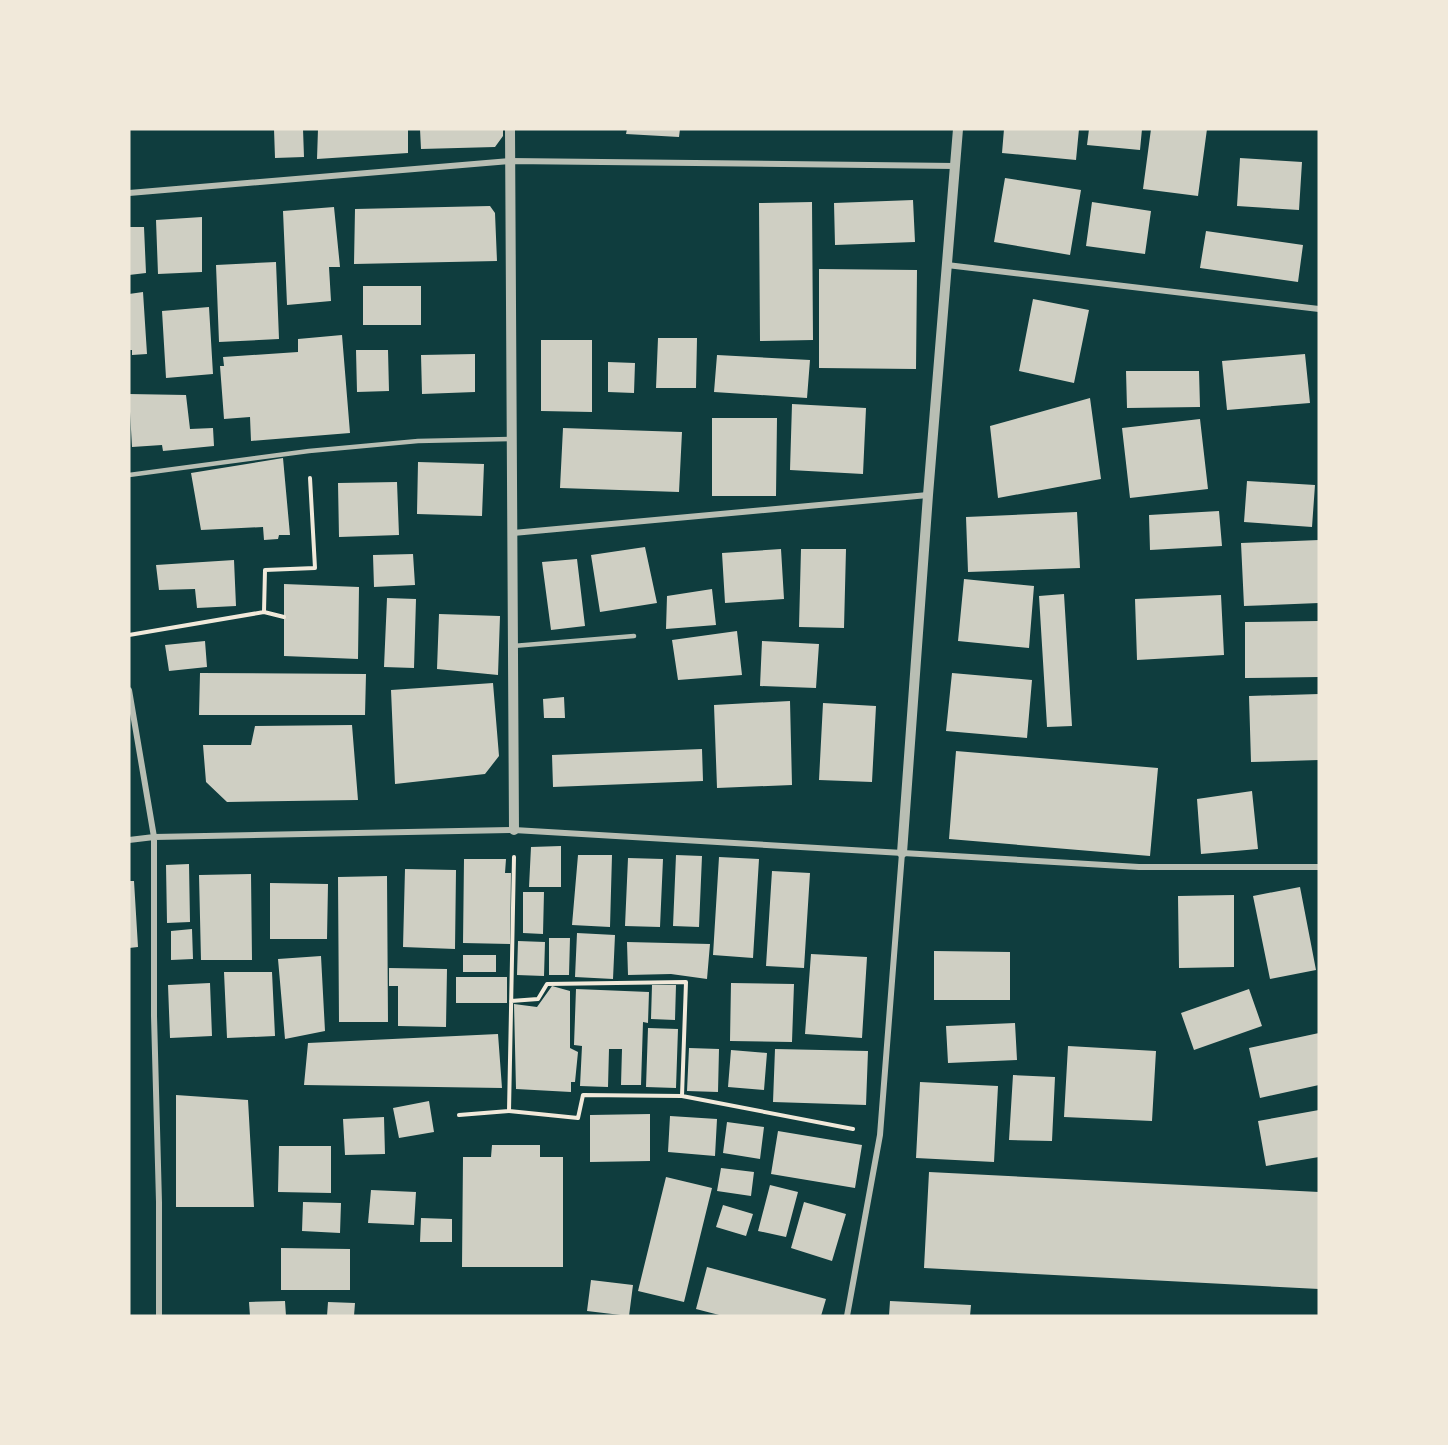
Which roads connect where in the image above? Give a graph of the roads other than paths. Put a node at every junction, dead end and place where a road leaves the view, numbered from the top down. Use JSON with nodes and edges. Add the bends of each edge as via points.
{"nodes":[{"id":1,"x":510,"y":129,"type":"edge"},
{"id":2,"x":958,"y":129,"type":"edge"},
{"id":3,"x":510,"y":161,"type":"junction"},
{"id":4,"x":955,"y":166,"type":"junction"},
{"id":5,"x":129,"y":193,"type":"edge"},
{"id":6,"x":947,"y":265,"type":"junction"},
{"id":7,"x":1319,"y":309,"type":"edge"},
{"id":8,"x":512,"y":439,"type":"junction"},
{"id":9,"x":129,"y":475,"type":"edge"},
{"id":10,"x":928,"y":495,"type":"junction"},
{"id":11,"x":513,"y":533,"type":"junction"},
{"id":12,"x":634,"y":636,"type":"dead end"},
{"id":13,"x":513,"y":646,"type":"junction"},
{"id":14,"x":129,"y":690,"type":"edge"},
{"id":15,"x":514,"y":830,"type":"junction"},
{"id":16,"x":154,"y":837,"type":"junction"},
{"id":17,"x":129,"y":840,"type":"edge"},
{"id":18,"x":902,"y":853,"type":"junction"},
{"id":19,"x":1319,"y":867,"type":"edge"},
{"id":20,"x":159,"y":1316,"type":"edge"},
{"id":21,"x":847,"y":1316,"type":"edge"}],
"edges":[{"from":1,"to":3,"type":"street"},
{"from":2,"to":4,"type":"street"},
{"from":3,"to":4,"type":"street"},
{"from":3,"to":5,"type":"street"},
{"from":3,"to":8,"type":"street"},
{"from":4,"to":6,"type":"street"},
{"from":6,"to":7,"type":"street"},
{"from":6,"to":10,"type":"street"},
{"from":8,"to":9,"type":"lane","via":[[418,441],[309,450]]},
{"from":8,"to":11,"type":"street"},
{"from":10,"to":11,"type":"street"},
{"from":10,"to":18,"type":"street"},
{"from":11,"to":13,"type":"street"},
{"from":12,"to":13,"type":"lane"},
{"from":13,"to":15,"type":"street"},
{"from":14,"to":16,"type":"street"},
{"from":15,"to":16,"type":"street"},
{"from":15,"to":18,"type":"street"},
{"from":16,"to":17,"type":"street"},
{"from":16,"to":20,"type":"street"},
{"from":18,"to":19,"type":"street","via":[[1139,867]]},
{"from":18,"to":21,"type":"street","via":[[880,1135]]}]}
